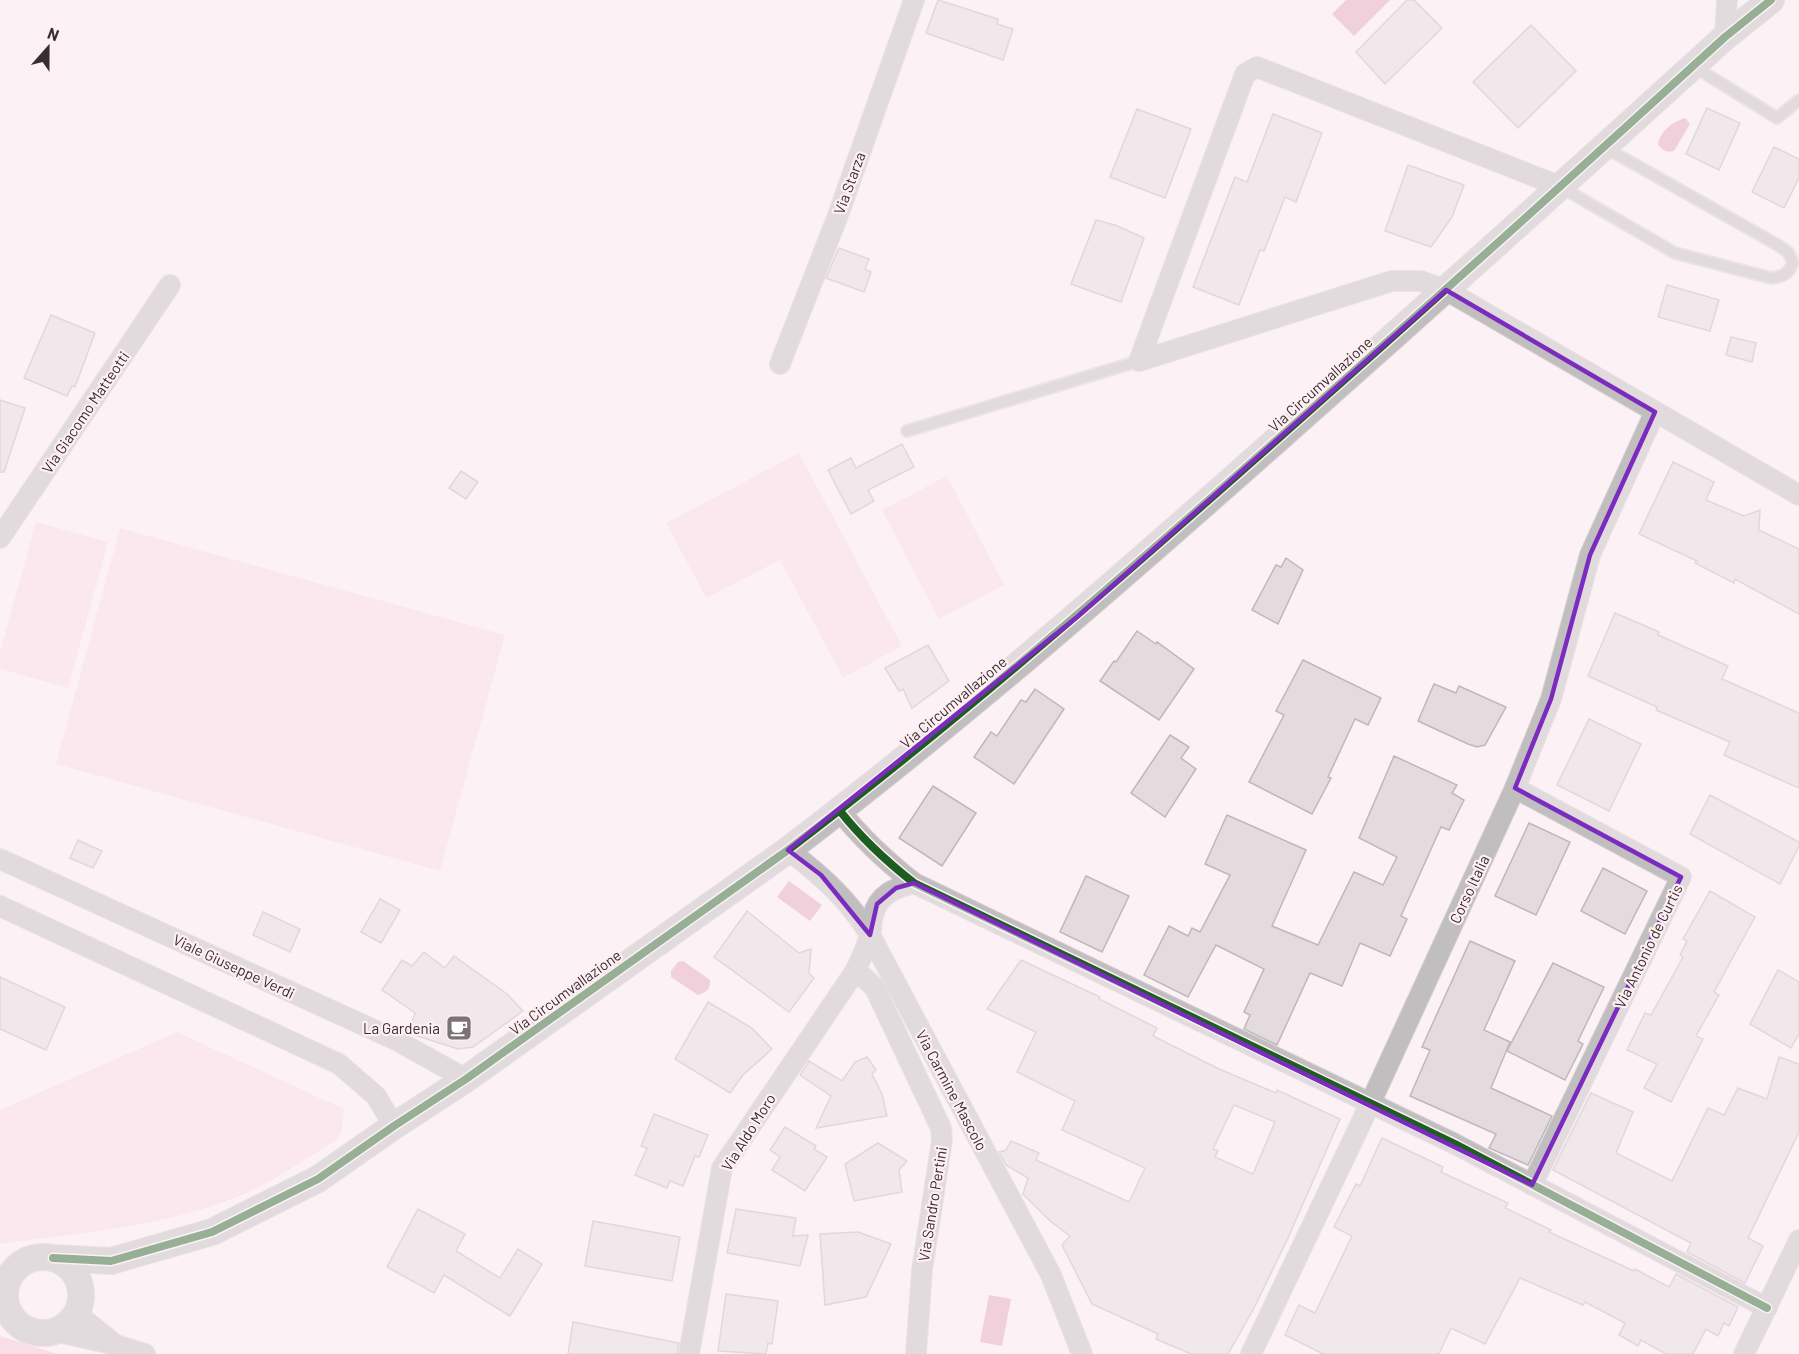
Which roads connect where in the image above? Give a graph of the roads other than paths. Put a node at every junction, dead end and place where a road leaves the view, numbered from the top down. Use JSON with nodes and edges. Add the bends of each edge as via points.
{"nodes":[{"id":1,"x":915,"y":0,"type":"edge"},
{"id":2,"x":1727,"y":0,"type":"edge"},
{"id":3,"x":1771,"y":0,"type":"edge"},
{"id":4,"x":1725,"y":37,"type":"junction"},
{"id":5,"x":1693,"y":66,"type":"junction"},
{"id":6,"x":1799,"y":100,"type":"edge"},
{"id":7,"x":1604,"y":147,"type":"junction"},
{"id":8,"x":1559,"y":186,"type":"junction"},
{"id":9,"x":170,"y":285,"type":"dead end"},
{"id":10,"x":1446,"y":290,"type":"junction"},
{"id":11,"x":1139,"y":361,"type":"junction"},
{"id":12,"x":780,"y":364,"type":"dead end"},
{"id":13,"x":1655,"y":412,"type":"junction"},
{"id":14,"x":907,"y":431,"type":"dead end"},
{"id":15,"x":1799,"y":495,"type":"edge"},
{"id":16,"x":0,"y":538,"type":"edge"},
{"id":17,"x":1515,"y":788,"type":"junction"},
{"id":18,"x":840,"y":811,"type":"junction"},
{"id":19,"x":788,"y":850,"type":"junction"},
{"id":20,"x":0,"y":859,"type":"edge"},
{"id":21,"x":914,"y":884,"type":"junction"},
{"id":22,"x":0,"y":906,"type":"edge"},
{"id":23,"x":870,"y":936,"type":"junction"},
{"id":24,"x":856,"y":970,"type":"junction"},
{"id":25,"x":466,"y":1079,"type":"junction"},
{"id":26,"x":1371,"y":1104,"type":"junction"},
{"id":27,"x":394,"y":1125,"type":"junction"},
{"id":28,"x":1532,"y":1185,"type":"junction"},
{"id":29,"x":1799,"y":1239,"type":"edge"},
{"id":30,"x":52,"y":1258,"type":"junction"},
{"id":31,"x":111,"y":1261,"type":"junction"},
{"id":32,"x":8,"y":1271,"type":"edge"},
{"id":33,"x":78,"y":1304,"type":"junction"},
{"id":34,"x":1767,"y":1308,"type":"junction"},
{"id":35,"x":5,"y":1312,"type":"edge"},
{"id":36,"x":54,"y":1331,"type":"junction"},
{"id":37,"x":116,"y":1345,"type":"junction"},
{"id":38,"x":145,"y":1354,"type":"edge"},
{"id":39,"x":689,"y":1354,"type":"edge"},
{"id":40,"x":916,"y":1354,"type":"edge"},
{"id":41,"x":1082,"y":1354,"type":"edge"},
{"id":42,"x":1251,"y":1354,"type":"edge"},
{"id":43,"x":1744,"y":1354,"type":"edge"}],
"edges":[{"from":1,"to":12,"type":"street","name":"Via Starza"},
{"from":2,"to":4,"type":"street"},
{"from":3,"to":4,"type":"street","name":"Via Circumvallazione"},
{"from":4,"to":5,"type":"street","name":"Via Circumvallazione"},
{"from":5,"to":6,"type":"lane","via":[[1777,118]]},
{"from":5,"to":7,"type":"street","name":"Via Circumvallazione"},
{"from":7,"to":8,"type":"street","name":"Via Circumvallazione"},
{"from":7,"to":8,"type":"lane","via":[[1788,252],[1793,263],[1789,271],[1771,278],[1675,253]]},
{"from":8,"to":10,"type":"street","name":"Via Circumvallazione"},
{"from":8,"to":11,"type":"street","via":[[1257,67],[1245,74]]},
{"from":9,"to":16,"type":"street","name":"Via Giacomo Matteotti"},
{"from":10,"to":11,"type":"street","via":[[1421,281],[1392,281]]},
{"from":10,"to":13,"type":"street"},
{"from":10,"to":18,"type":"street","name":"Via Circumvallazione","via":[[1077,617]]},
{"from":11,"to":14,"type":"lane"},
{"from":13,"to":15,"type":"street"},
{"from":13,"to":17,"type":"street","name":"Corso Italia","via":[[1590,555],[1551,699]]},
{"from":17,"to":26,"type":"street","name":"Corso Italia"},
{"from":17,"to":28,"type":"street","name":"Via Antonio de Curtis","via":[[1681,877]]},
{"from":18,"to":19,"type":"street","name":"Via Circumvallazione"},
{"from":18,"to":21,"type":"street","via":[[868,844]]},
{"from":19,"to":23,"type":"street","name":"Via Carmine Mascolo","via":[[821,875],[856,913]]},
{"from":19,"to":25,"type":"street","name":"Via Circumvallazione"},
{"from":20,"to":25,"type":"street","name":"Viale Giuseppe Verdi","via":[[396,1040]]},
{"from":21,"to":23,"type":"street","name":"Via Aldo Moro","via":[[896,888],[877,903]]},
{"from":21,"to":26,"type":"street"},
{"from":22,"to":27,"type":"street","via":[[339,1064],[376,1096]]},
{"from":23,"to":24,"type":"street","name":"Via Aldo Moro"},
{"from":23,"to":41,"type":"street","name":"Via Carmine Mascolo","via":[[1051,1275]]},
{"from":24,"to":39,"type":"street","name":"Via Aldo Moro","via":[[722,1168]]},
{"from":24,"to":40,"type":"street","name":"Via Sandro Pertini","via":[[875,988],[941,1128],[922,1270]]},
{"from":25,"to":27,"type":"street","name":"Via Circumvallazione"},
{"from":26,"to":28,"type":"street"},
{"from":26,"to":42,"type":"street","name":"Corso Italia"},
{"from":27,"to":31,"type":"street","name":"Via Circumvallazione","via":[[318,1179],[212,1232]]},
{"from":28,"to":34,"type":"street"},
{"from":29,"to":34,"type":"street"},
{"from":30,"to":31,"type":"street","name":"Via Circumvallazione"},
{"from":30,"to":32,"type":"street","via":[[40,1257]]},
{"from":30,"to":33,"type":"street","via":[[73,1272],[78,1282]]},
{"from":31,"to":33,"type":"street"},
{"from":32,"to":35,"type":"street"},
{"from":33,"to":36,"type":"street","via":[[67,1324]]},
{"from":33,"to":37,"type":"street"},
{"from":34,"to":43,"type":"street"},
{"from":35,"to":36,"type":"street","via":[[29,1330]]},
{"from":36,"to":37,"type":"street"},
{"from":37,"to":38,"type":"street"}]}
